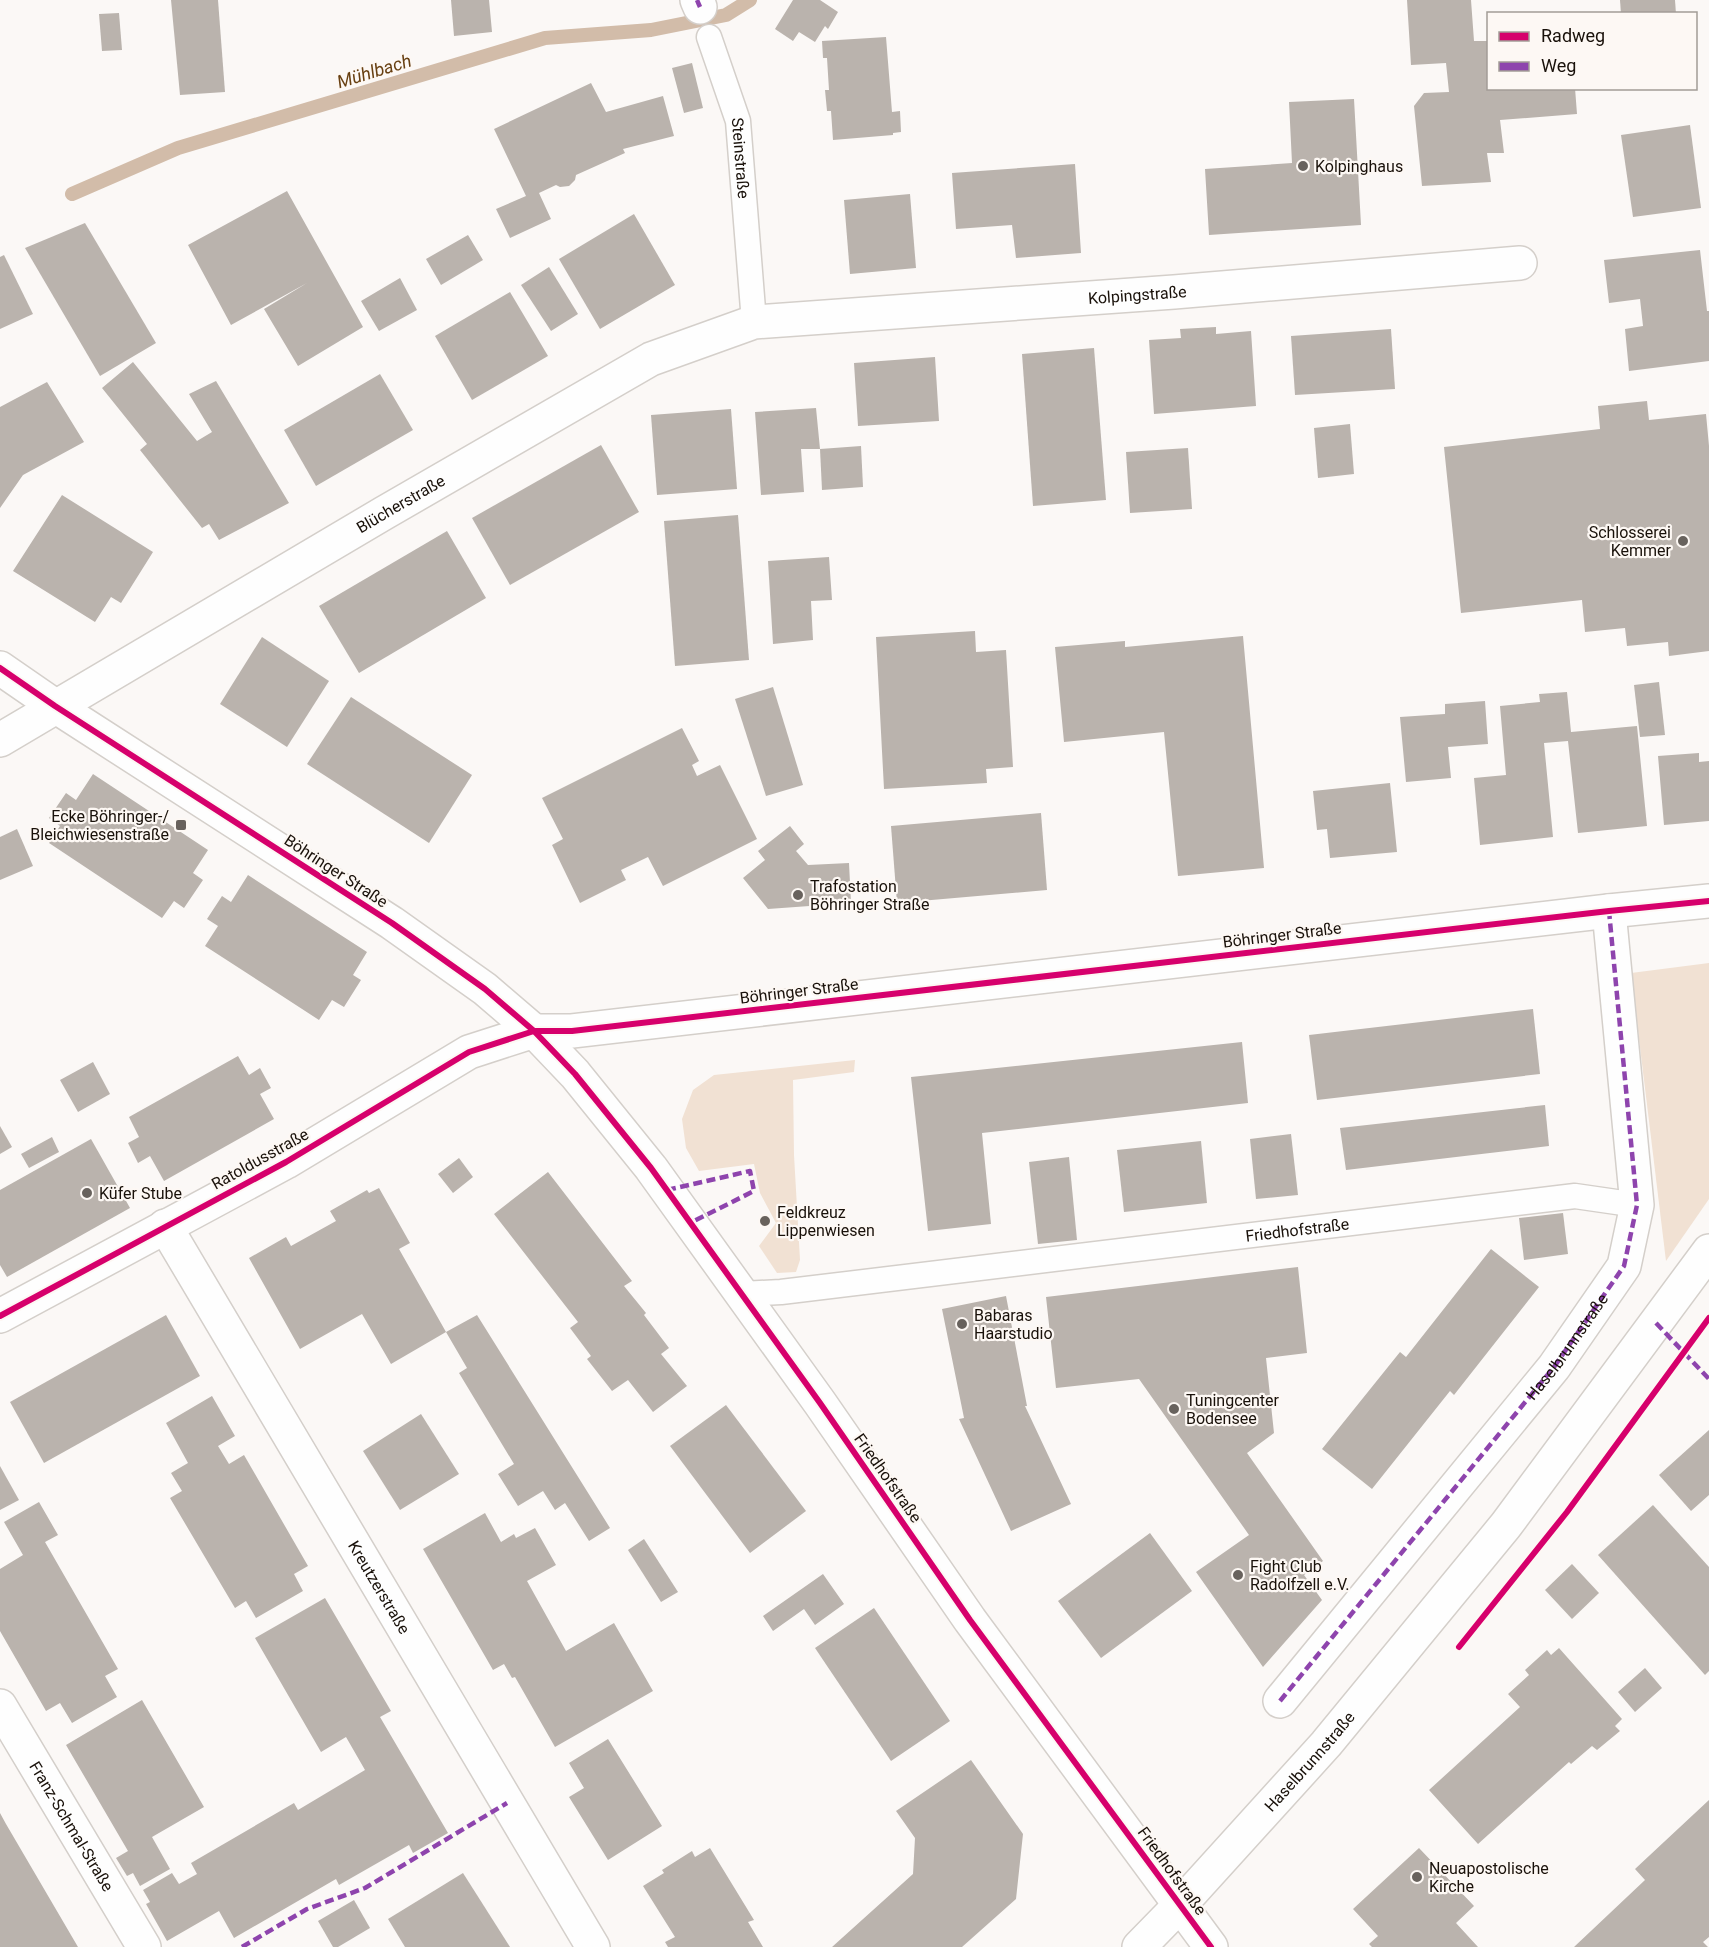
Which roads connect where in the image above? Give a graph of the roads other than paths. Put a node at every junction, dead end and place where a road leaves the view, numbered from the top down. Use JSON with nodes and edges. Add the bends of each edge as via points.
{"nodes":[{"id":1,"x":710,"y":38,"type":"dead end"},
{"id":2,"x":1520,"y":263,"type":"dead end"},
{"id":3,"x":754,"y":322,"type":"junction"},
{"id":4,"x":0,"y":668,"type":"edge"},
{"id":5,"x":55,"y":706,"type":"junction"},
{"id":6,"x":0,"y":740,"type":"edge"},
{"id":7,"x":1709,"y":901,"type":"edge"},
{"id":8,"x":1609,"y":911,"type":"junction"},
{"id":9,"x":534,"y":1031,"type":"junction"},
{"id":10,"x":1637,"y":1205,"type":"junction"},
{"id":11,"x":165,"y":1226,"type":"junction"},
{"id":12,"x":1709,"y":1251,"type":"edge"},
{"id":13,"x":741,"y":1294,"type":"junction"},
{"id":14,"x":0,"y":1316,"type":"edge"},
{"id":15,"x":1280,"y":1701,"type":"dead end"},
{"id":16,"x":0,"y":1706,"type":"edge"},
{"id":17,"x":1180,"y":1905,"type":"junction"},
{"id":18,"x":144,"y":1947,"type":"edge"},
{"id":19,"x":593,"y":1947,"type":"edge"},
{"id":20,"x":1139,"y":1947,"type":"edge"},
{"id":21,"x":1212,"y":1947,"type":"edge"}],
"edges":[{"from":1,"to":3,"type":"lane","name":"Steinstraße","via":[[738,121]]},
{"from":2,"to":3,"type":"street","name":"Kolpingstraße"},
{"from":3,"to":5,"type":"street","name":"Blücherstraße","via":[[651,359]]},
{"from":4,"to":5,"type":"street","name":"Böhringer Straße"},
{"from":5,"to":6,"type":"street","name":"Blücherstraße"},
{"from":5,"to":9,"type":"street","name":"Böhringer Straße","via":[[392,923]]},
{"from":7,"to":8,"type":"street","name":"Böhringer Straße"},
{"from":8,"to":9,"type":"street","name":"Böhringer Straße","via":[[583,1029]]},
{"from":8,"to":10,"type":"street","name":"Haselbrunnstraße"},
{"from":9,"to":11,"type":"street","name":"Ratoldusstraße","via":[[469,1052],[286,1162]]},
{"from":9,"to":13,"type":"street","name":"Friedhofstraße","via":[[575,1074],[651,1168]]},
{"from":10,"to":13,"type":"lane","name":"Friedhofstraße","via":[[1575,1196]]},
{"from":10,"to":15,"type":"street","name":"Haselbrunnstraße","via":[[1624,1266],[1554,1367]]},
{"from":11,"to":14,"type":"street","name":"Ratoldusstraße"},
{"from":11,"to":19,"type":"street","name":"Kreutzerstraße"},
{"from":12,"to":17,"type":"street","name":"Haselbrunnstraße","via":[[1506,1525],[1326,1744]]},
{"from":13,"to":17,"type":"street","name":"Friedhofstraße","via":[[970,1620]]},
{"from":16,"to":18,"type":"street","name":"Franz-Schmal-Straße"},
{"from":17,"to":20,"type":"street","name":"Haselbrunnstraße"},
{"from":17,"to":21,"type":"street","name":"Friedhofstraße"}]}
